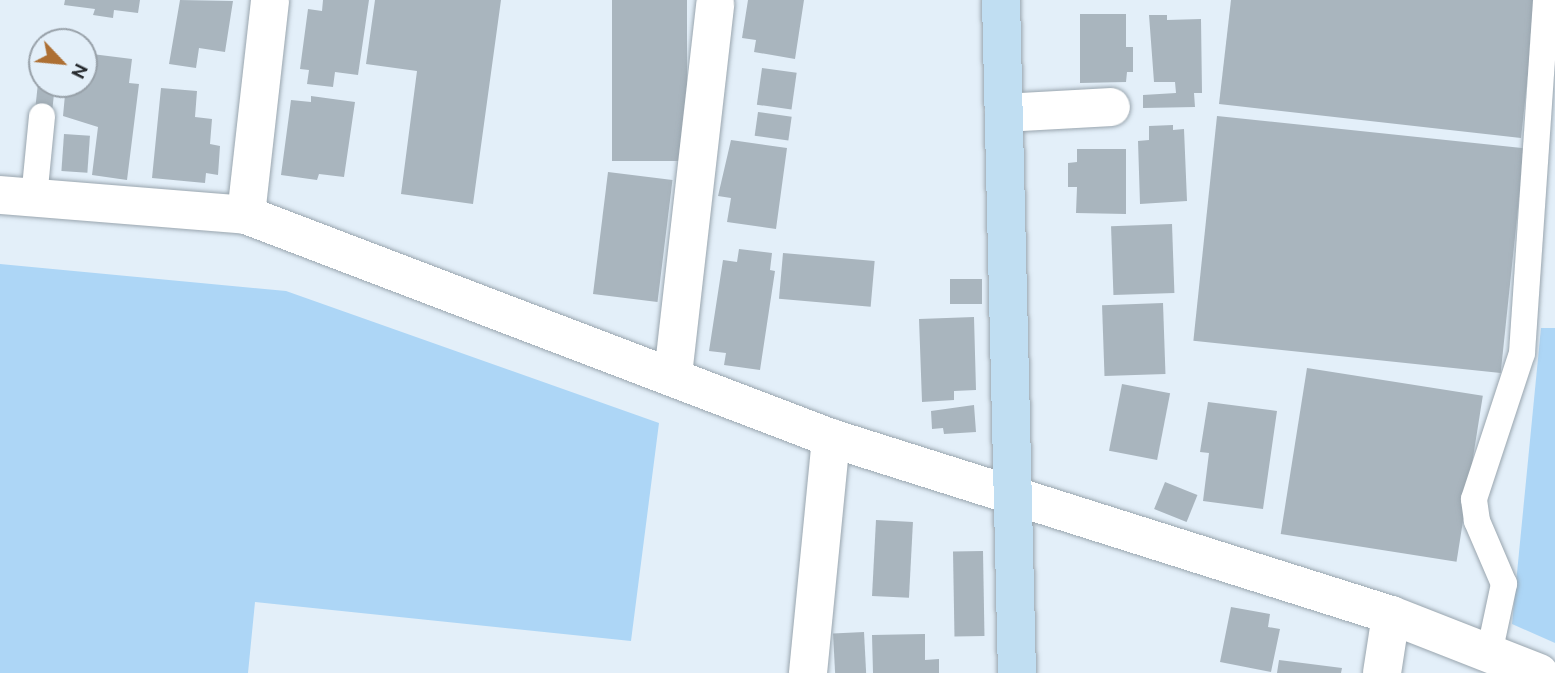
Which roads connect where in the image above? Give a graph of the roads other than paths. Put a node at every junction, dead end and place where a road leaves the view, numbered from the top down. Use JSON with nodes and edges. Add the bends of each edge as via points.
{"nodes":[{"id":1,"x":270,"y":0,"type":"edge"},
{"id":2,"x":1001,"y":0,"type":"edge"},
{"id":3,"x":1546,"y":0,"type":"edge"},
{"id":4,"x":715,"y":4,"type":"dead end"},
{"id":5,"x":1111,"y":107,"type":"dead end"},
{"id":6,"x":1004,"y":113,"type":"junction"},
{"id":7,"x":42,"y":116,"type":"dead end"},
{"id":8,"x":17,"y":196,"type":"edge"},
{"id":9,"x":246,"y":215,"type":"junction"},
{"id":10,"x":673,"y":375,"type":"junction"},
{"id":11,"x":831,"y":438,"type":"junction"},
{"id":12,"x":1013,"y":495,"type":"junction"},
{"id":13,"x":1391,"y":615,"type":"junction"},
{"id":14,"x":1489,"y":654,"type":"junction"},
{"id":15,"x":808,"y":673,"type":"edge"},
{"id":16,"x":1017,"y":673,"type":"edge"},
{"id":17,"x":1382,"y":673,"type":"edge"},
{"id":18,"x":1539,"y":673,"type":"edge"}],
"edges":[{"from":1,"to":9,"type":"street"},
{"from":2,"to":6,"type":"street"},
{"from":3,"to":14,"type":"lane","via":[[1522,353],[1474,499],[1477,521],[1504,584]]},
{"from":4,"to":10,"type":"street"},
{"from":5,"to":6,"type":"street"},
{"from":6,"to":12,"type":"street"},
{"from":7,"to":8,"type":"lane"},
{"from":8,"to":9,"type":"street"},
{"from":9,"to":10,"type":"street"},
{"from":10,"to":11,"type":"street"},
{"from":11,"to":12,"type":"street"},
{"from":11,"to":15,"type":"street"},
{"from":12,"to":13,"type":"street"},
{"from":12,"to":16,"type":"street"},
{"from":13,"to":14,"type":"street"},
{"from":13,"to":17,"type":"street"},
{"from":14,"to":18,"type":"street"}]}
